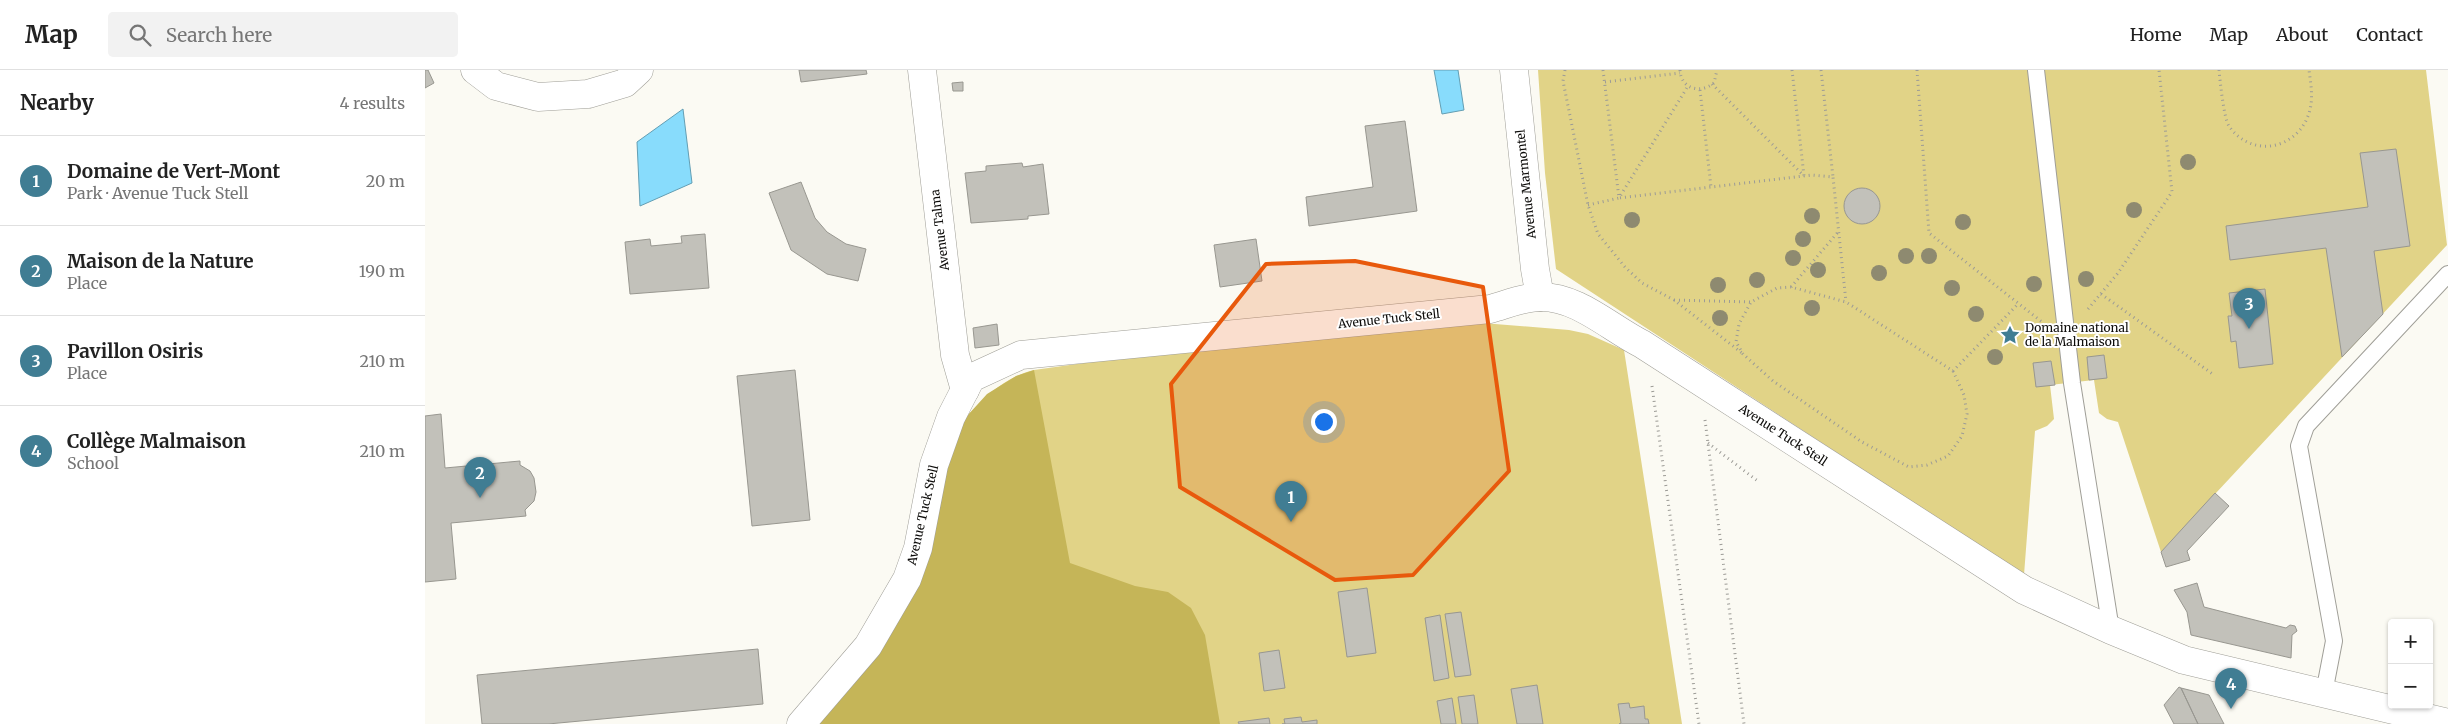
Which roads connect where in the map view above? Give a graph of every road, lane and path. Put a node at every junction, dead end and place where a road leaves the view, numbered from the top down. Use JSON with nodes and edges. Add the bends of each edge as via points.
{"nodes":[{"id":1,"x":475,"y":70,"type":"edge"},
{"id":2,"x":639,"y":70,"type":"edge"},
{"id":3,"x":922,"y":70,"type":"edge"},
{"id":4,"x":1514,"y":70,"type":"edge"},
{"id":5,"x":1565,"y":70,"type":"edge"},
{"id":6,"x":1603,"y":70,"type":"edge"},
{"id":7,"x":1717,"y":70,"type":"edge"},
{"id":8,"x":1792,"y":70,"type":"edge"},
{"id":9,"x":1821,"y":70,"type":"edge"},
{"id":10,"x":1917,"y":70,"type":"edge"},
{"id":11,"x":2036,"y":70,"type":"edge"},
{"id":12,"x":2159,"y":70,"type":"edge"},
{"id":13,"x":2219,"y":70,"type":"edge"},
{"id":14,"x":2309,"y":70,"type":"edge"},
{"id":15,"x":1680,"y":72,"type":"edge"},
{"id":16,"x":1605,"y":82,"type":"junction"},
{"id":17,"x":1712,"y":84,"type":"junction"},
{"id":18,"x":1688,"y":86,"type":"junction"},
{"id":19,"x":1700,"y":90,"type":"junction"},
{"id":20,"x":1805,"y":177,"type":"junction"},
{"id":21,"x":1833,"y":177,"type":"junction"},
{"id":22,"x":1711,"y":187,"type":"junction"},
{"id":23,"x":1619,"y":198,"type":"junction"},
{"id":24,"x":1588,"y":205,"type":"junction"},
{"id":25,"x":1839,"y":231,"type":"junction"},
{"id":26,"x":2448,"y":274,"type":"edge"},
{"id":27,"x":1791,"y":287,"type":"junction"},
{"id":28,"x":2101,"y":294,"type":"junction"},
{"id":29,"x":1540,"y":297,"type":"junction"},
{"id":30,"x":1674,"y":300,"type":"junction"},
{"id":31,"x":1751,"y":302,"type":"junction"},
{"id":32,"x":1846,"y":302,"type":"junction"},
{"id":33,"x":2019,"y":303,"type":"junction"},
{"id":34,"x":2065,"y":321,"type":"junction"},
{"id":35,"x":1642,"y":344,"type":"junction"},
{"id":36,"x":1743,"y":354,"type":"junction"},
{"id":37,"x":1953,"y":372,"type":"junction"},
{"id":38,"x":2214,"y":375,"type":"dead end"},
{"id":39,"x":965,"y":390,"type":"junction"},
{"id":40,"x":1759,"y":482,"type":"dead end"},
{"id":41,"x":2111,"y":630,"type":"junction"},
{"id":42,"x":2324,"y":693,"type":"junction"},
{"id":43,"x":2448,"y":723,"type":"edge"},
{"id":44,"x":801,"y":724,"type":"edge"},
{"id":45,"x":1699,"y":724,"type":"edge"},
{"id":46,"x":1744,"y":724,"type":"edge"}],
"edges":[{"from":1,"to":2,"type":"street","via":[[496,86],[538,97],[588,94],[625,83]]},
{"from":3,"to":39,"type":"street","name":"Avenue Talma","via":[[955,355]]},
{"from":4,"to":29,"type":"street","name":"Avenue Marmontel"},
{"from":5,"to":24,"type":"path","via":[[1563,81]]},
{"from":6,"to":16,"type":"path"},
{"from":7,"to":17,"type":"path"},
{"from":8,"to":20,"type":"path"},
{"from":9,"to":21,"type":"path"},
{"from":10,"to":33,"type":"path","via":[[1929,233]]},
{"from":11,"to":34,"type":"lane"},
{"from":12,"to":28,"type":"path","via":[[2173,192]]},
{"from":13,"to":14,"type":"path","via":[[2228,125],[2238,135],[2267,148],[2282,145],[2298,132],[2308,116],[2312,98]]},
{"from":15,"to":16,"type":"path"},
{"from":15,"to":18,"type":"path"},
{"from":16,"to":23,"type":"path"},
{"from":17,"to":19,"type":"path"},
{"from":17,"to":20,"type":"path"},
{"from":18,"to":19,"type":"path"},
{"from":18,"to":23,"type":"path"},
{"from":19,"to":22,"type":"path"},
{"from":20,"to":21,"type":"path"},
{"from":20,"to":22,"type":"path"},
{"from":21,"to":25,"type":"path"},
{"from":22,"to":23,"type":"path"},
{"from":23,"to":24,"type":"path"},
{"from":24,"to":30,"type":"path","via":[[1597,234],[1625,267],[1642,283]]},
{"from":25,"to":27,"type":"path"},
{"from":25,"to":32,"type":"path"},
{"from":26,"to":42,"type":"lane","via":[[2306,426],[2299,446],[2334,640]]},
{"from":27,"to":31,"type":"path","via":[[1777,288]]},
{"from":27,"to":32,"type":"path"},
{"from":28,"to":34,"type":"path","via":[[2083,315]]},
{"from":28,"to":38,"type":"path"},
{"from":29,"to":35,"type":"street","name":"Avenue Tuck Stell","via":[[1566,302]]},
{"from":29,"to":39,"type":"street","name":"Avenue Tuck Stell","via":[[1490,309],[1021,355],[971,378]]},
{"from":30,"to":31,"type":"path"},
{"from":30,"to":36,"type":"path"},
{"from":31,"to":36,"type":"path","via":[[1739,324],[1737,342]]},
{"from":32,"to":37,"type":"path"},
{"from":33,"to":34,"type":"path","via":[[2044,324]]},
{"from":33,"to":37,"type":"path"},
{"from":34,"to":41,"type":"lane"},
{"from":35,"to":41,"type":"street","name":"Avenue Tuck Stell","via":[[2024,590]]},
{"from":35,"to":45,"type":"path","via":[[1653,393]]},
{"from":36,"to":37,"type":"path","via":[[1773,382],[1854,437],[1909,467],[1927,465],[1948,456],[1962,436],[1967,414]]},
{"from":39,"to":44,"type":"street","name":"Avenue Tuck Stell","via":[[951,417],[934,465],[918,548],[907,579],[868,646]]},
{"from":40,"to":46,"type":"path","via":[[1708,443]]},
{"from":41,"to":42,"type":"street","name":"Avenue Tuck Stell","via":[[2184,660]]},
{"from":42,"to":43,"type":"street","name":"Avenue Tuck Stell"}]}
